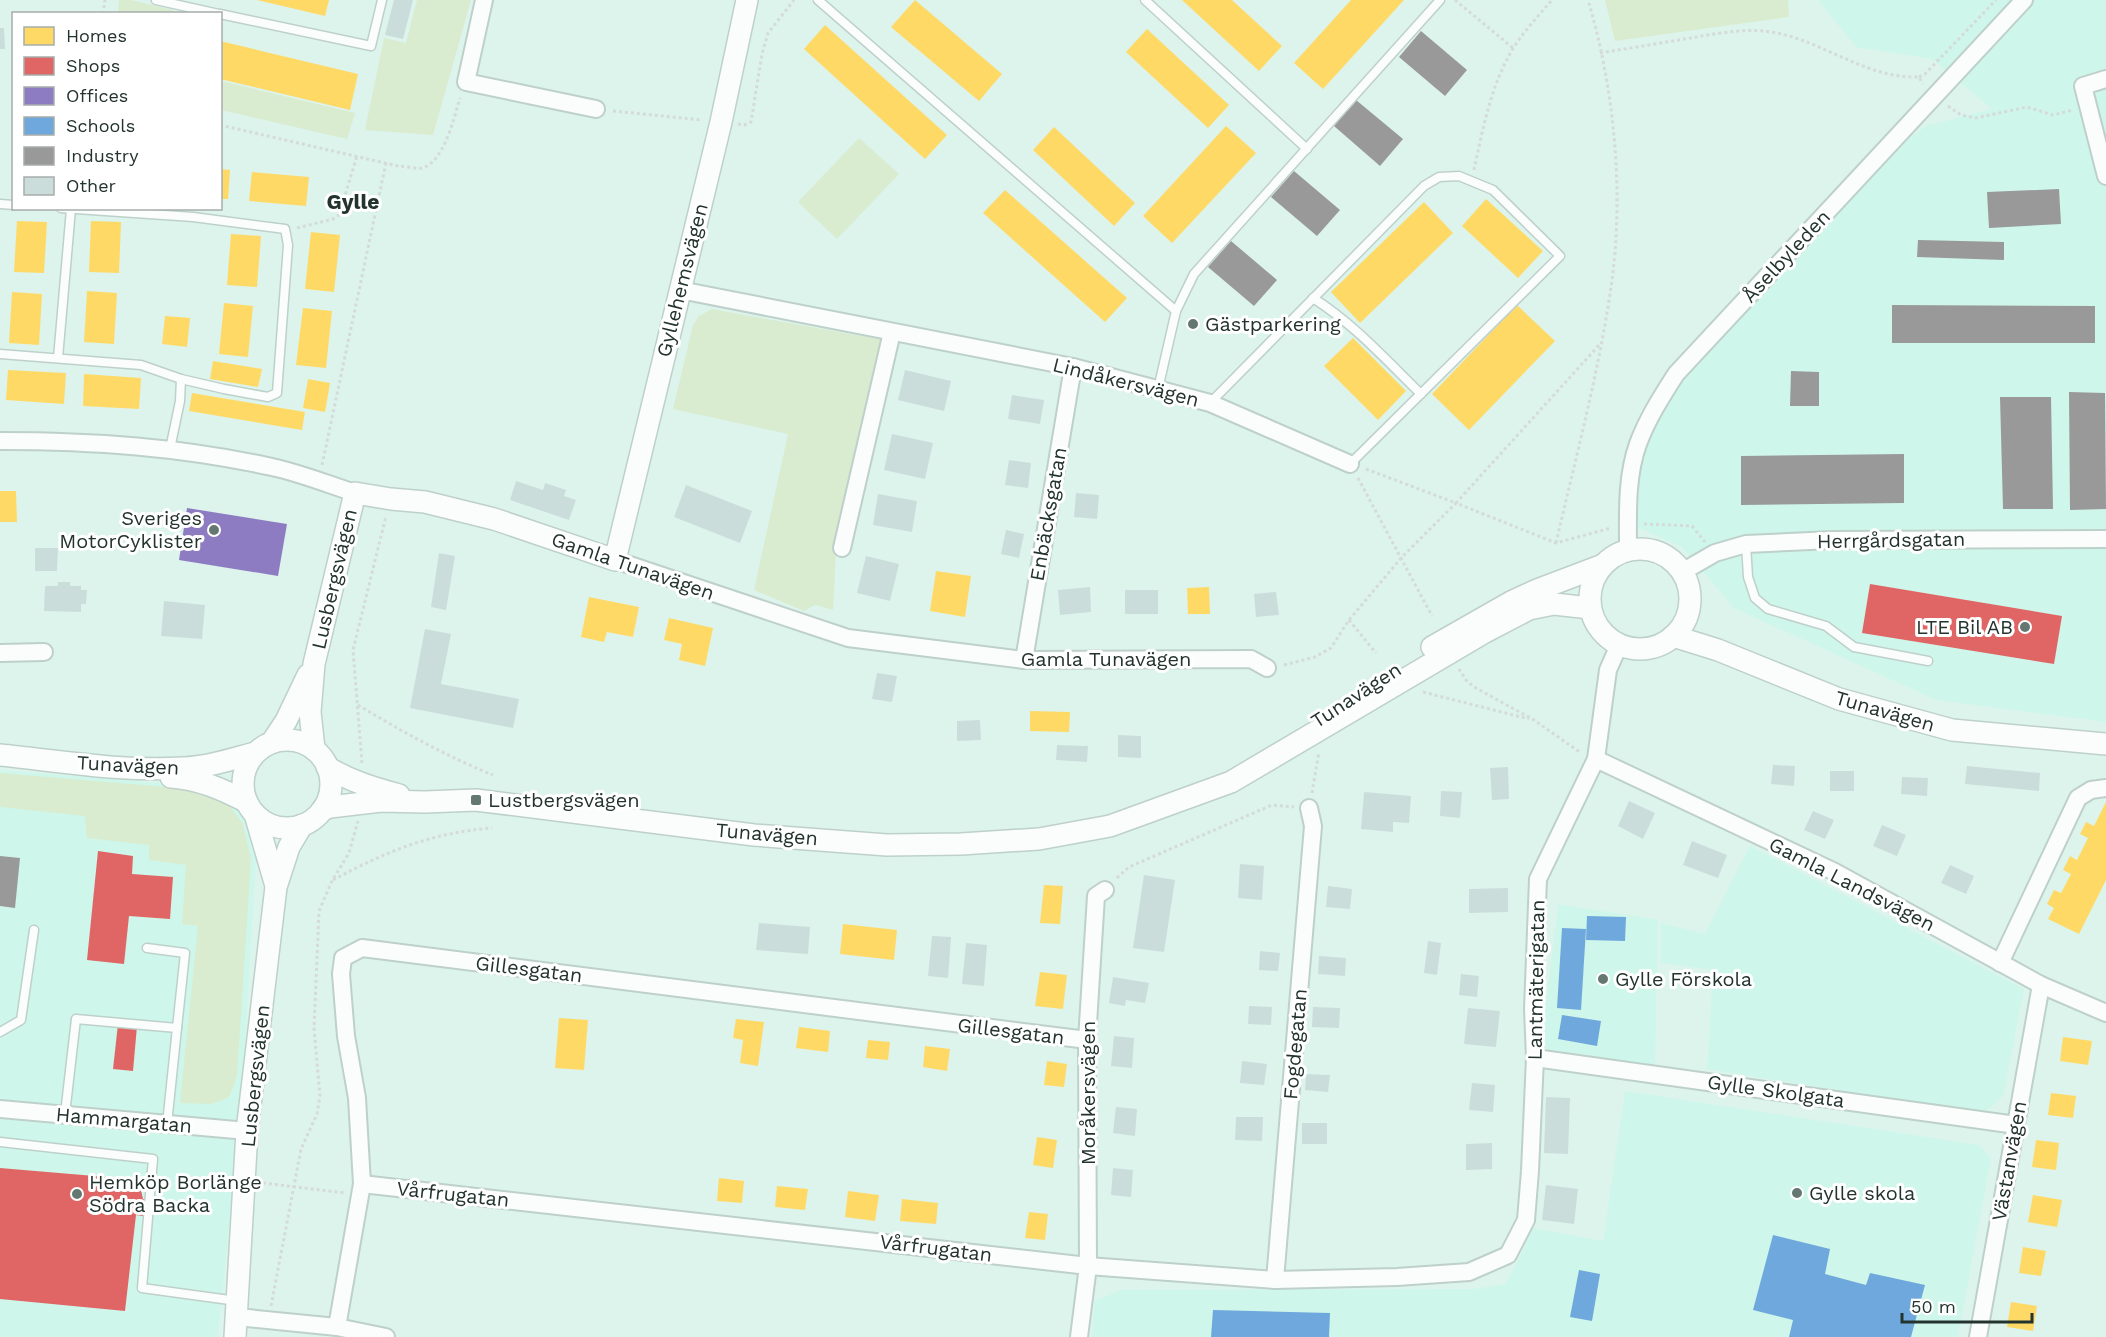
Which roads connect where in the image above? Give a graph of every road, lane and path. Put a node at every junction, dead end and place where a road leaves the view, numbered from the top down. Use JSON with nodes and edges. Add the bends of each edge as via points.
{"nodes":[{"id":1,"x":156,"y":0,"type":"edge"},
{"id":2,"x":382,"y":0,"type":"edge"},
{"id":3,"x":484,"y":0,"type":"edge"},
{"id":4,"x":747,"y":0,"type":"edge"},
{"id":5,"x":794,"y":0,"type":"edge"},
{"id":6,"x":818,"y":0,"type":"edge"},
{"id":7,"x":1145,"y":0,"type":"edge"},
{"id":8,"x":1440,"y":0,"type":"edge"},
{"id":9,"x":1455,"y":0,"type":"edge"},
{"id":10,"x":1552,"y":0,"type":"edge"},
{"id":11,"x":1588,"y":0,"type":"edge"},
{"id":12,"x":1996,"y":0,"type":"edge"},
{"id":13,"x":2024,"y":0,"type":"edge"},
{"id":14,"x":211,"y":12,"type":"edge"},
{"id":15,"x":222,"y":14,"type":"edge"},
{"id":16,"x":1513,"y":48,"type":"junction"},
{"id":17,"x":1600,"y":53,"type":"junction"},
{"id":18,"x":1919,"y":77,"type":"junction"},
{"id":19,"x":2106,"y":80,"type":"edge"},
{"id":20,"x":466,"y":82,"type":"junction"},
{"id":21,"x":1935,"y":95,"type":"junction"},
{"id":22,"x":2088,"y":106,"type":"junction"},
{"id":23,"x":596,"y":109,"type":"joint"},
{"id":24,"x":721,"y":122,"type":"junction"},
{"id":25,"x":222,"y":125,"type":"edge"},
{"id":26,"x":1307,"y":149,"type":"junction"},
{"id":27,"x":357,"y":156,"type":"junction"},
{"id":28,"x":386,"y":163,"type":"junction"},
{"id":29,"x":2106,"y":176,"type":"edge"},
{"id":30,"x":1472,"y":181,"type":"junction"},
{"id":31,"x":71,"y":210,"type":"edge"},
{"id":32,"x":86,"y":210,"type":"edge"},
{"id":33,"x":285,"y":230,"type":"junction"},
{"id":34,"x":680,"y":290,"type":"junction"},
{"id":35,"x":1312,"y":298,"type":"junction"},
{"id":36,"x":1176,"y":311,"type":"junction"},
{"id":37,"x":892,"y":332,"type":"junction"},
{"id":38,"x":1601,"y":343,"type":"junction"},
{"id":39,"x":0,"y":354,"type":"edge"},
{"id":40,"x":58,"y":358,"type":"junction"},
{"id":41,"x":1073,"y":367,"type":"junction"},
{"id":42,"x":181,"y":379,"type":"junction"},
{"id":43,"x":1158,"y":390,"type":"junction"},
{"id":44,"x":1420,"y":394,"type":"junction"},
{"id":45,"x":1210,"y":403,"type":"junction"},
{"id":46,"x":0,"y":441,"type":"edge"},
{"id":47,"x":170,"y":449,"type":"junction"},
{"id":48,"x":1350,"y":464,"type":"junction"},
{"id":49,"x":318,"y":481,"type":"junction"},
{"id":50,"x":355,"y":493,"type":"junction"},
{"id":51,"x":390,"y":499,"type":"junction"},
{"id":52,"x":1456,"y":502,"type":"junction"},
{"id":53,"x":1628,"y":523,"type":"junction"},
{"id":54,"x":2106,"y":539,"type":"edge"},
{"id":55,"x":1556,"y":543,"type":"junction"},
{"id":56,"x":1746,"y":544,"type":"junction"},
{"id":57,"x":842,"y":548,"type":"dead end"},
{"id":58,"x":1628,"y":550,"type":"junction"},
{"id":59,"x":1714,"y":553,"type":"junction"},
{"id":60,"x":1402,"y":557,"type":"junction"},
{"id":61,"x":615,"y":560,"type":"junction"},
{"id":62,"x":1603,"y":565,"type":"junction"},
{"id":63,"x":1682,"y":572,"type":"junction"},
{"id":64,"x":1590,"y":608,"type":"junction"},
{"id":65,"x":1432,"y":616,"type":"dead end"},
{"id":66,"x":1349,"y":620,"type":"junction"},
{"id":67,"x":1673,"y":636,"type":"junction"},
{"id":68,"x":1619,"y":645,"type":"junction"},
{"id":69,"x":44,"y":652,"type":"dead end"},
{"id":70,"x":0,"y":653,"type":"edge"},
{"id":71,"x":1376,"y":653,"type":"dead end"},
{"id":72,"x":1024,"y":660,"type":"junction"},
{"id":73,"x":1928,"y":661,"type":"dead end"},
{"id":74,"x":1456,"y":663,"type":"dead end"},
{"id":75,"x":314,"y":664,"type":"junction"},
{"id":76,"x":1267,"y":668,"type":"joint"},
{"id":77,"x":1417,"y":692,"type":"dead end"},
{"id":78,"x":358,"y":705,"type":"junction"},
{"id":79,"x":1534,"y":720,"type":"junction"},
{"id":80,"x":2106,"y":744,"type":"edge"},
{"id":81,"x":264,"y":748,"type":"junction"},
{"id":82,"x":314,"y":750,"type":"junction"},
{"id":83,"x":1320,"y":750,"type":"dead end"},
{"id":84,"x":0,"y":755,"type":"edge"},
{"id":85,"x":1596,"y":759,"type":"junction"},
{"id":86,"x":0,"y":763,"type":"edge"},
{"id":87,"x":327,"y":767,"type":"junction"},
{"id":88,"x":363,"y":767,"type":"dead end"},
{"id":89,"x":493,"y":775,"type":"dead end"},
{"id":90,"x":2106,"y":788,"type":"edge"},
{"id":91,"x":425,"y":802,"type":"junction"},
{"id":92,"x":251,"y":808,"type":"junction"},
{"id":93,"x":1309,"y":808,"type":"junction"},
{"id":94,"x":322,"y":810,"type":"junction"},
{"id":95,"x":359,"y":816,"type":"dead end"},
{"id":96,"x":302,"y":825,"type":"junction"},
{"id":97,"x":1110,"y":825,"type":"junction"},
{"id":98,"x":492,"y":828,"type":"dead end"},
{"id":99,"x":332,"y":881,"type":"junction"},
{"id":100,"x":276,"y":886,"type":"junction"},
{"id":101,"x":1104,"y":890,"type":"joint"},
{"id":102,"x":34,"y":930,"type":"dead end"},
{"id":103,"x":147,"y":948,"type":"dead end"},
{"id":104,"x":2000,"y":963,"type":"junction"},
{"id":105,"x":2041,"y":985,"type":"junction"},
{"id":106,"x":2106,"y":1013,"type":"edge"},
{"id":107,"x":177,"y":1028,"type":"junction"},
{"id":108,"x":0,"y":1032,"type":"edge"},
{"id":109,"x":1087,"y":1041,"type":"junction"},
{"id":110,"x":1535,"y":1058,"type":"junction"},
{"id":111,"x":0,"y":1109,"type":"edge"},
{"id":112,"x":65,"y":1114,"type":"junction"},
{"id":113,"x":167,"y":1124,"type":"junction"},
{"id":114,"x":2016,"y":1125,"type":"junction"},
{"id":115,"x":247,"y":1131,"type":"junction"},
{"id":116,"x":0,"y":1142,"type":"edge"},
{"id":117,"x":244,"y":1181,"type":"junction"},
{"id":118,"x":292,"y":1187,"type":"junction"},
{"id":119,"x":361,"y":1189,"type":"junction"},
{"id":120,"x":1508,"y":1255,"type":"joint"},
{"id":121,"x":1088,"y":1266,"type":"junction"},
{"id":122,"x":1275,"y":1280,"type":"junction"},
{"id":123,"x":236,"y":1318,"type":"edge"},
{"id":124,"x":268,"y":1320,"type":"junction"},
{"id":125,"x":337,"y":1327,"type":"junction"},
{"id":126,"x":386,"y":1337,"type":"edge"},
{"id":127,"x":1079,"y":1337,"type":"edge"},
{"id":128,"x":1978,"y":1337,"type":"edge"}],
"edges":[{"from":1,"to":14,"type":"lane"},
{"from":2,"to":15,"type":"lane","via":[[371,46]]},
{"from":3,"to":20,"type":"street"},
{"from":4,"to":24,"type":"street","name":"Gyllehemsvägen"},
{"from":5,"to":24,"type":"path","via":[[768,33],[751,122]]},
{"from":6,"to":36,"type":"lane"},
{"from":7,"to":26,"type":"lane"},
{"from":8,"to":26,"type":"lane"},
{"from":9,"to":16,"type":"path"},
{"from":10,"to":16,"type":"path"},
{"from":11,"to":17,"type":"path"},
{"from":12,"to":18,"type":"path"},
{"from":13,"to":21,"type":"street","name":"Åselbyleden"},
{"from":16,"to":30,"type":"path","via":[[1494,88]]},
{"from":17,"to":18,"type":"path","via":[[1729,32],[1764,31],[1809,42],[1876,72]]},
{"from":17,"to":38,"type":"path","via":[[1610,106],[1617,197],[1612,278]]},
{"from":18,"to":21,"type":"path"},
{"from":19,"to":22,"type":"street","via":[[2083,86]]},
{"from":20,"to":23,"type":"street"},
{"from":20,"to":28,"type":"path","via":[[436,159],[422,168]]},
{"from":21,"to":22,"type":"path","via":[[1952,110],[1976,118],[2027,106],[2053,115]]},
{"from":21,"to":53,"type":"street","name":"Åselbyleden","via":[[1676,374],[1638,445],[1632,466]]},
{"from":22,"to":29,"type":"street"},
{"from":23,"to":24,"type":"path"},
{"from":24,"to":34,"type":"street","name":"Gyllehemsvägen"},
{"from":25,"to":27,"type":"path"},
{"from":26,"to":36,"type":"lane","via":[[1194,274]]},
{"from":27,"to":28,"type":"path"},
{"from":27,"to":33,"type":"path","via":[[339,215]]},
{"from":28,"to":49,"type":"path"},
{"from":30,"to":35,"type":"lane","via":[[1459,176],[1439,177],[1424,186]]},
{"from":30,"to":44,"type":"lane","via":[[1493,190],[1560,256]]},
{"from":31,"to":40,"type":"lane"},
{"from":32,"to":33,"type":"lane","via":[[193,217]]},
{"from":33,"to":42,"type":"lane","via":[[288,245],[277,393],[268,397]]},
{"from":34,"to":37,"type":"street","name":"Lindåkersvägen"},
{"from":34,"to":61,"type":"street","name":"Gyllehemsvägen"},
{"from":35,"to":44,"type":"lane","via":[[1357,331]]},
{"from":35,"to":45,"type":"lane"},
{"from":36,"to":43,"type":"lane"},
{"from":37,"to":41,"type":"street","name":"Lindåkersvägen"},
{"from":37,"to":57,"type":"street"},
{"from":38,"to":52,"type":"path"},
{"from":38,"to":55,"type":"path"},
{"from":39,"to":40,"type":"lane"},
{"from":40,"to":42,"type":"lane","via":[[141,365]]},
{"from":41,"to":43,"type":"street","name":"Lindåkersvägen"},
{"from":41,"to":72,"type":"street","name":"Enbäcksgatan"},
{"from":42,"to":47,"type":"lane"},
{"from":43,"to":45,"type":"street","name":"Lindåkersvägen"},
{"from":44,"to":48,"type":"lane"},
{"from":45,"to":48,"type":"street","name":"Lindåkersvägen"},
{"from":46,"to":47,"type":"street","name":"Gamla Tunavägen","via":[[76,441]]},
{"from":47,"to":49,"type":"street","name":"Gamla Tunavägen","via":[[274,468]]},
{"from":48,"to":52,"type":"path"},
{"from":48,"to":60,"type":"path"},
{"from":49,"to":50,"type":"street","name":"Gamla Tunavägen"},
{"from":50,"to":51,"type":"street","name":"Gamla Tunavägen"},
{"from":50,"to":75,"type":"street","name":"Lusbergsvägen"},
{"from":51,"to":61,"type":"street","name":"Gamla Tunavägen","via":[[425,502],[494,519]]},
{"from":51,"to":78,"type":"path","via":[[353,650]]},
{"from":52,"to":55,"type":"path"},
{"from":52,"to":60,"type":"path"},
{"from":53,"to":55,"type":"path"},
{"from":53,"to":58,"type":"street","name":"Åselbyleden"},
{"from":53,"to":59,"type":"path","via":[[1692,526]]},
{"from":54,"to":56,"type":"street","name":"Herrgårdsgatan"},
{"from":56,"to":59,"type":"street","name":"Herrgårdsgatan"},
{"from":56,"to":73,"type":"lane","via":[[1748,577],[1755,597],[1768,609],[1826,626],[1854,647]]},
{"from":58,"to":62,"type":"street"},
{"from":58,"to":63,"type":"street","via":[[1658,553]]},
{"from":59,"to":63,"type":"street","name":"Herrgårdsgatan"},
{"from":60,"to":65,"type":"path"},
{"from":60,"to":66,"type":"path"},
{"from":61,"to":72,"type":"street","name":"Gamla Tunavägen","via":[[848,638]]},
{"from":62,"to":64,"type":"street","via":[[1595,577]]},
{"from":62,"to":97,"type":"street","name":"Tunavägen","via":[[1537,590],[1460,630],[1226,777]]},
{"from":63,"to":67,"type":"street","via":[[1690,599],[1688,613]]},
{"from":64,"to":68,"type":"street","via":[[1605,636]]},
{"from":64,"to":97,"type":"street","name":"Tunavägen","via":[[1554,604],[1512,617],[1231,782]]},
{"from":66,"to":71,"type":"path"},
{"from":66,"to":76,"type":"path","via":[[1331,648],[1315,657]]},
{"from":67,"to":68,"type":"street","via":[[1647,648]]},
{"from":67,"to":80,"type":"street","name":"Tunavägen","via":[[1839,699],[1952,730]]},
{"from":68,"to":85,"type":"street","name":"Lantmäterigatan","via":[[1608,670]]},
{"from":69,"to":70,"type":"street"},
{"from":72,"to":76,"type":"street","name":"Gamla Tunavägen","via":[[1251,659]]},
{"from":74,"to":79,"type":"path","via":[[1474,687]]},
{"from":75,"to":81,"type":"street","name":"Lusbergsvägen","via":[[286,721]]},
{"from":75,"to":82,"type":"street","name":"Lusbergsvägen","via":[[310,712]]},
{"from":77,"to":79,"type":"path"},
{"from":78,"to":88,"type":"path"},
{"from":78,"to":89,"type":"path"},
{"from":79,"to":85,"type":"path","via":[[1577,751]]},
{"from":81,"to":82,"type":"street","via":[[287,740]]},
{"from":81,"to":84,"type":"street","name":"Tunavägen","via":[[184,768],[130,768]]},
{"from":81,"to":92,"type":"street","via":[[248,764],[244,776],[243,789]]},
{"from":82,"to":87,"type":"street"},
{"from":83,"to":93,"type":"path"},
{"from":85,"to":104,"type":"street","name":"Gamla Landsvägen","via":[[1834,872]]},
{"from":85,"to":110,"type":"street","name":"Lantmäterigatan","via":[[1538,879]]},
{"from":86,"to":92,"type":"street","name":"Tunavägen","via":[[184,778],[213,785]]},
{"from":87,"to":91,"type":"street","name":"Tunavägen","via":[[367,786]]},
{"from":87,"to":94,"type":"street","via":[[330,788]]},
{"from":90,"to":104,"type":"street","via":[[2091,790],[2078,798]]},
{"from":91,"to":94,"type":"street","name":"Tunavägen","via":[[381,801]]},
{"from":91,"to":97,"type":"street","name":"Tunavägen","via":[[476,800],[754,835],[887,845],[1039,839]]},
{"from":92,"to":96,"type":"street","via":[[271,824]]},
{"from":92,"to":100,"type":"street","name":"Lusbergsvägen"},
{"from":93,"to":101,"type":"path","via":[[1272,806],[1129,867]]},
{"from":93,"to":122,"type":"street","name":"Fogdegatan","via":[[1313,826]]},
{"from":94,"to":96,"type":"street"},
{"from":95,"to":99,"type":"path","via":[[349,853]]},
{"from":96,"to":100,"type":"street","name":"Lusbergsvägen","via":[[289,847]]},
{"from":98,"to":99,"type":"path","via":[[430,837]]},
{"from":99,"to":118,"type":"path","via":[[319,910],[314,1028],[320,1096]]},
{"from":100,"to":115,"type":"street","name":"Lusbergsvägen"},
{"from":101,"to":109,"type":"street","name":"Moråkersvägen","via":[[1096,896]]},
{"from":102,"to":108,"type":"lane","via":[[21,1020]]},
{"from":103,"to":107,"type":"lane","via":[[185,953]]},
{"from":104,"to":105,"type":"street","name":"Gamla Landsvägen"},
{"from":105,"to":106,"type":"street","name":"Gamla Landsvägen"},
{"from":105,"to":114,"type":"street","name":"Västanvägen"},
{"from":107,"to":112,"type":"lane","via":[[76,1019]]},
{"from":107,"to":113,"type":"lane"},
{"from":109,"to":119,"type":"street","name":"Gillesgatan","via":[[362,948],[343,958],[341,974],[357,1098]]},
{"from":109,"to":121,"type":"street","name":"Moråkersvägen"},
{"from":110,"to":114,"type":"street","name":"Gylle Skolgata"},
{"from":110,"to":120,"type":"street","name":"Lantmäterigatan","via":[[1526,1220]]},
{"from":111,"to":112,"type":"street","name":"Hammargatan"},
{"from":112,"to":113,"type":"street","name":"Hammargatan"},
{"from":113,"to":115,"type":"street","name":"Hammargatan"},
{"from":114,"to":128,"type":"street","name":"Västanvägen"},
{"from":115,"to":117,"type":"street","name":"Lusbergsvägen"},
{"from":116,"to":123,"type":"lane","via":[[153,1159],[142,1288]]},
{"from":117,"to":118,"type":"path"},
{"from":117,"to":123,"type":"street","name":"Lusbergsvägen"},
{"from":118,"to":119,"type":"path"},
{"from":118,"to":124,"type":"path"},
{"from":119,"to":121,"type":"street","name":"Vårfrugatan"},
{"from":119,"to":125,"type":"street","name":"Gillesgatan"},
{"from":120,"to":122,"type":"street","name":"Vårfrugatan","via":[[1469,1272]]},
{"from":121,"to":122,"type":"street","name":"Vårfrugatan"},
{"from":121,"to":127,"type":"street","name":"Moråkersvägen"},
{"from":123,"to":124,"type":"street"},
{"from":124,"to":125,"type":"street"},
{"from":125,"to":126,"type":"street"}]}
